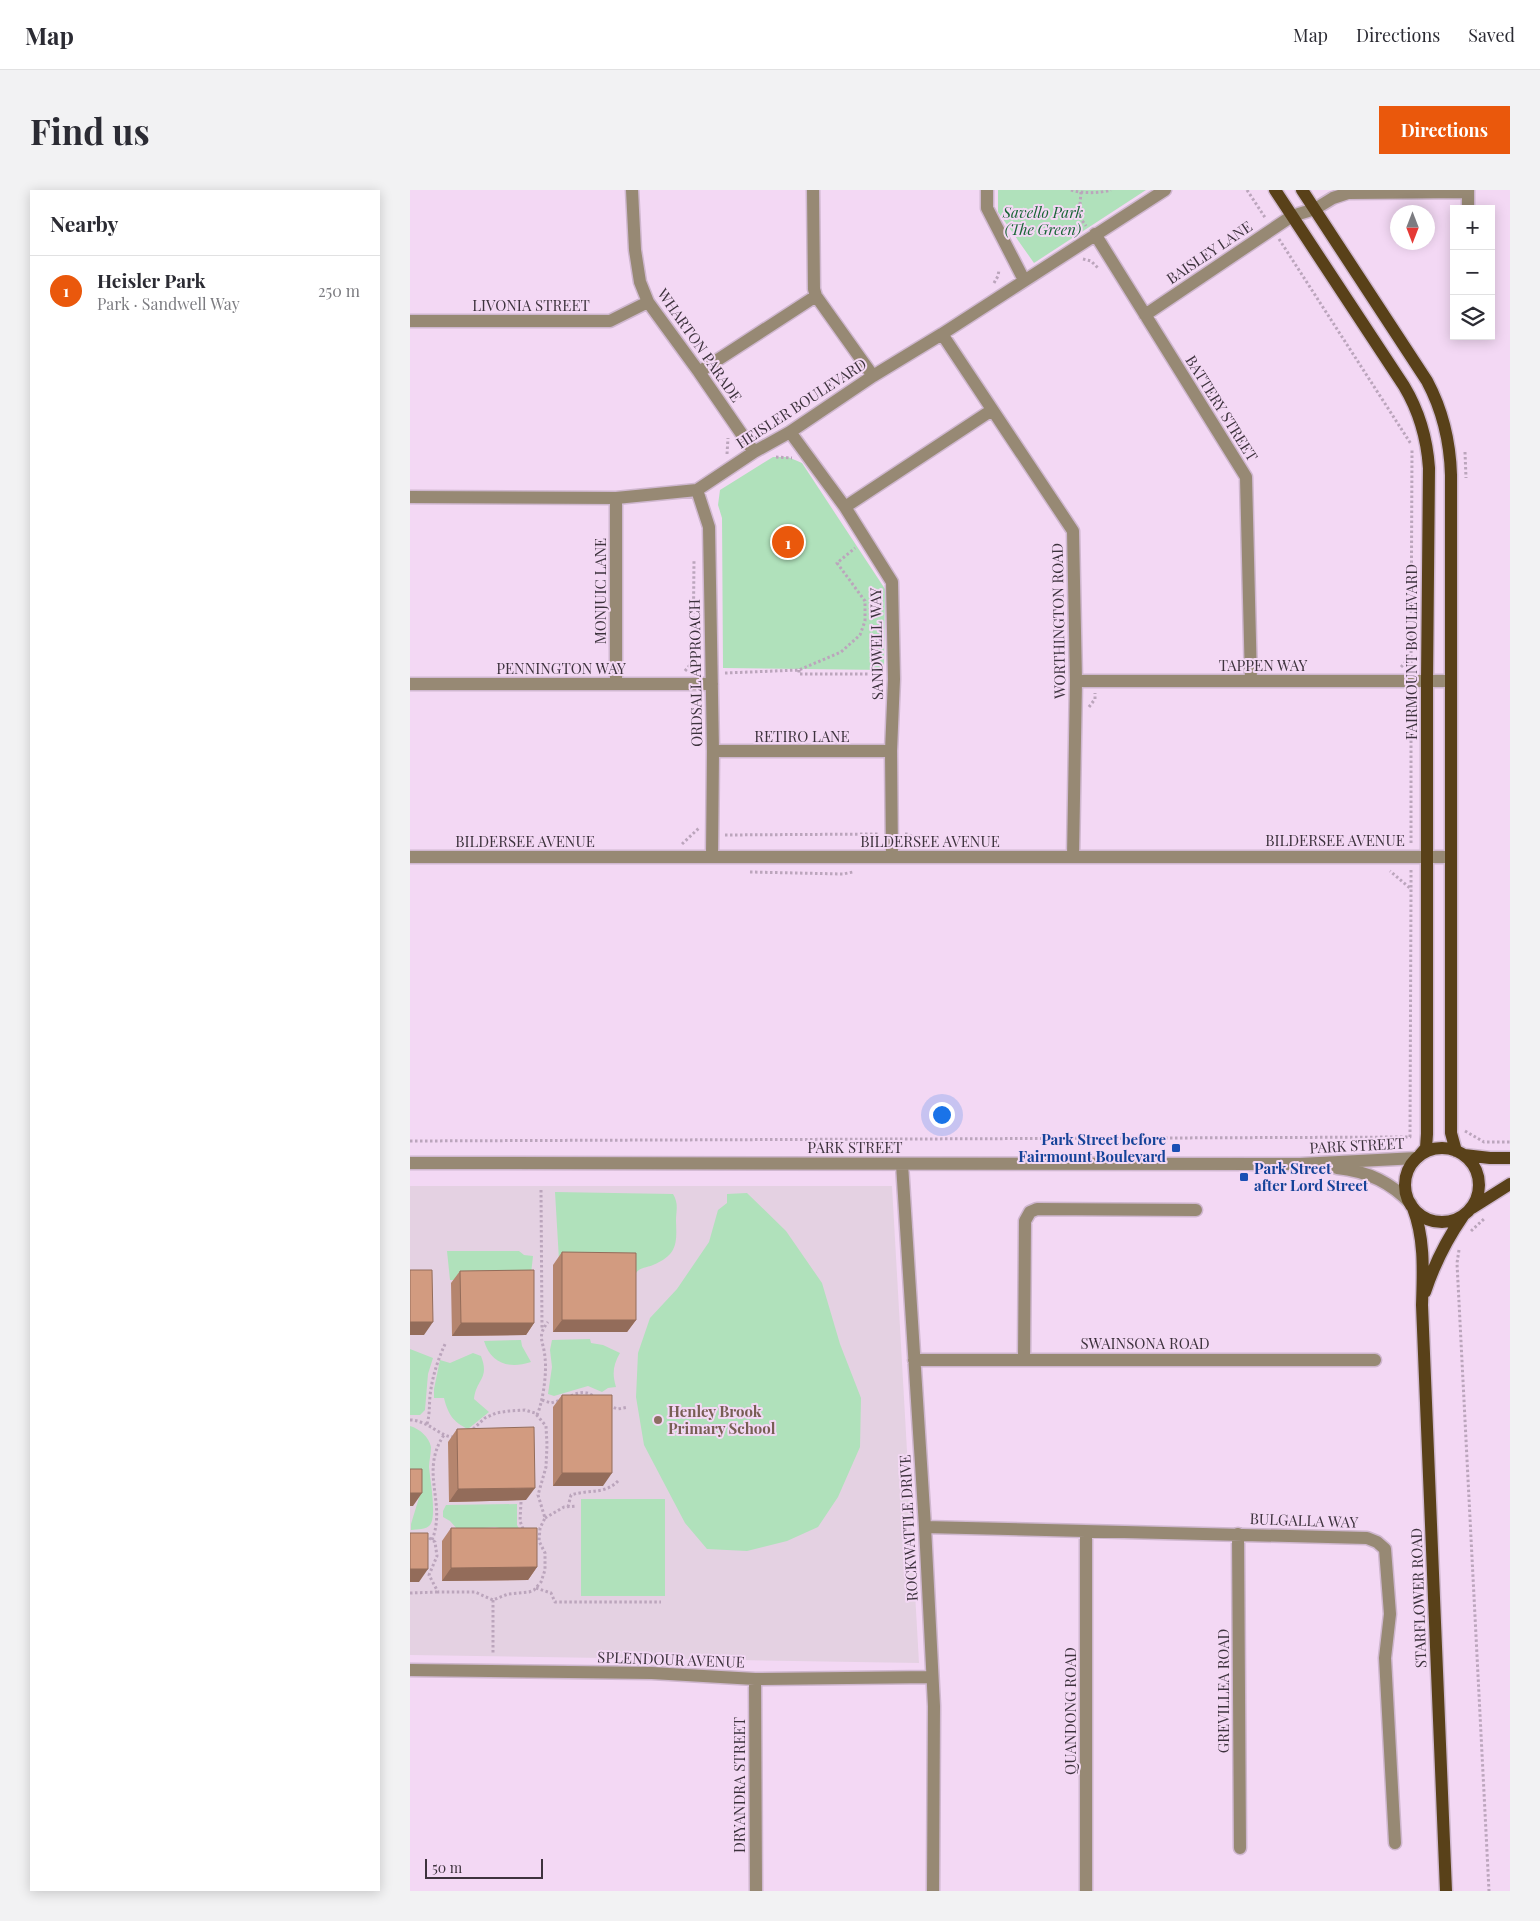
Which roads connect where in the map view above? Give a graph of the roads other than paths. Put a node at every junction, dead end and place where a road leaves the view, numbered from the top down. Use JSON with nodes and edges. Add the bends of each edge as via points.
{"nodes":[{"id":1,"x":632,"y":190,"type":"edge"},
{"id":2,"x":813,"y":190,"type":"edge"},
{"id":3,"x":987,"y":190,"type":"edge"},
{"id":4,"x":1165,"y":190,"type":"edge"},
{"id":5,"x":1275,"y":190,"type":"edge"},
{"id":6,"x":1302,"y":190,"type":"edge"},
{"id":7,"x":1468,"y":191,"type":"edge"},
{"id":8,"x":1468,"y":205,"type":"edge"},
{"id":9,"x":1315,"y":210,"type":"junction"},
{"id":10,"x":1292,"y":216,"type":"junction"},
{"id":11,"x":1095,"y":234,"type":"junction"},
{"id":12,"x":1024,"y":280,"type":"junction"},
{"id":13,"x":816,"y":296,"type":"junction"},
{"id":14,"x":648,"y":302,"type":"junction"},
{"id":15,"x":1145,"y":314,"type":"junction"},
{"id":16,"x":410,"y":321,"type":"edge"},
{"id":17,"x":942,"y":334,"type":"junction"},
{"id":18,"x":699,"y":372,"type":"junction"},
{"id":19,"x":873,"y":376,"type":"junction"},
{"id":20,"x":992,"y":410,"type":"junction"},
{"id":21,"x":790,"y":432,"type":"junction"},
{"id":22,"x":754,"y":452,"type":"junction"},
{"id":23,"x":697,"y":490,"type":"junction"},
{"id":24,"x":410,"y":498,"type":"edge"},
{"id":25,"x":616,"y":498,"type":"junction"},
{"id":26,"x":845,"y":507,"type":"junction"},
{"id":27,"x":1076,"y":681,"type":"junction"},
{"id":28,"x":1251,"y":681,"type":"junction"},
{"id":29,"x":1427,"y":681,"type":"junction"},
{"id":30,"x":1450,"y":681,"type":"junction"},
{"id":31,"x":410,"y":684,"type":"edge"},
{"id":32,"x":616,"y":684,"type":"junction"},
{"id":33,"x":712,"y":684,"type":"junction"},
{"id":34,"x":713,"y":751,"type":"junction"},
{"id":35,"x":891,"y":751,"type":"junction"},
{"id":36,"x":1427,"y":856,"type":"junction"},
{"id":37,"x":1450,"y":856,"type":"junction"},
{"id":38,"x":410,"y":857,"type":"edge"},
{"id":39,"x":712,"y":857,"type":"junction"},
{"id":40,"x":892,"y":857,"type":"junction"},
{"id":41,"x":1073,"y":857,"type":"junction"},
{"id":42,"x":1460,"y":1153,"type":"junction"},
{"id":43,"x":1418,"y":1157,"type":"junction"},
{"id":44,"x":1510,"y":1158,"type":"edge"},
{"id":45,"x":410,"y":1163,"type":"edge"},
{"id":46,"x":902,"y":1164,"type":"junction"},
{"id":47,"x":1300,"y":1164,"type":"junction"},
{"id":48,"x":1510,"y":1184,"type":"edge"},
{"id":49,"x":1412,"y":1206,"type":"junction"},
{"id":50,"x":1196,"y":1210,"type":"dead end"},
{"id":51,"x":1466,"y":1213,"type":"junction"},
{"id":52,"x":1422,"y":1304,"type":"junction"},
{"id":53,"x":914,"y":1360,"type":"junction"},
{"id":54,"x":1024,"y":1360,"type":"junction"},
{"id":55,"x":1375,"y":1360,"type":"dead end"},
{"id":56,"x":925,"y":1527,"type":"junction"},
{"id":57,"x":1086,"y":1532,"type":"junction"},
{"id":58,"x":1238,"y":1534,"type":"junction"},
{"id":59,"x":410,"y":1670,"type":"edge"},
{"id":60,"x":932,"y":1677,"type":"junction"},
{"id":61,"x":755,"y":1679,"type":"junction"},
{"id":62,"x":1395,"y":1843,"type":"dead end"},
{"id":63,"x":1240,"y":1848,"type":"dead end"},
{"id":64,"x":756,"y":1891,"type":"edge"},
{"id":65,"x":933,"y":1891,"type":"edge"},
{"id":66,"x":1086,"y":1891,"type":"edge"},
{"id":67,"x":1446,"y":1891,"type":"edge"}],
"edges":[{"from":1,"to":14,"type":"street","name":"WHARTON PARADE","via":[[636,258]]},
{"from":2,"to":13,"type":"street"},
{"from":3,"to":12,"type":"street","via":[[987,208]]},
{"from":4,"to":11,"type":"street","name":"HEISLER BOULEVARD"},
{"from":5,"to":10,"type":"main road","name":"FAIRMOUNT BOULEVARD"},
{"from":6,"to":9,"type":"main road"},
{"from":7,"to":8,"type":"street"},
{"from":7,"to":9,"type":"street","name":"BAISLEY LANE","via":[[1348,192]]},
{"from":9,"to":10,"type":"street","name":"BAISLEY LANE"},
{"from":9,"to":30,"type":"main road","via":[[1423,374],[1442,416],[1451,467]]},
{"from":10,"to":15,"type":"street","name":"BAISLEY LANE"},
{"from":10,"to":29,"type":"main road","name":"FAIRMOUNT BOULEVARD","via":[[1404,386],[1420,422],[1428,468]]},
{"from":11,"to":12,"type":"street","name":"HEISLER BOULEVARD"},
{"from":11,"to":15,"type":"street","name":"BATTERY STREET"},
{"from":12,"to":17,"type":"street","name":"HEISLER BOULEVARD"},
{"from":13,"to":18,"type":"street"},
{"from":13,"to":19,"type":"street"},
{"from":14,"to":16,"type":"street","name":"LIVONIA STREET","via":[[610,321]]},
{"from":14,"to":18,"type":"street","name":"WHARTON PARADE"},
{"from":15,"to":28,"type":"street","name":"BATTERY STREET","via":[[1246,477]]},
{"from":17,"to":19,"type":"street","name":"HEISLER BOULEVARD"},
{"from":17,"to":20,"type":"street","name":"WORTHINGTON ROAD"},
{"from":18,"to":22,"type":"street","name":"WHARTON PARADE"},
{"from":19,"to":21,"type":"street","name":"HEISLER BOULEVARD"},
{"from":20,"to":26,"type":"street"},
{"from":20,"to":27,"type":"street","name":"WORTHINGTON ROAD","via":[[1072,531]]},
{"from":21,"to":22,"type":"street","name":"HEISLER BOULEVARD"},
{"from":21,"to":26,"type":"street","name":"SANDWELL WAY"},
{"from":22,"to":23,"type":"street","name":"HEISLER BOULEVARD"},
{"from":23,"to":25,"type":"street","name":"HEISLER BOULEVARD"},
{"from":23,"to":33,"type":"street","name":"ORDSALL APPROACH","via":[[709,527]]},
{"from":24,"to":25,"type":"street","name":"HEISLER BOULEVARD"},
{"from":25,"to":32,"type":"street","name":"MONJUIC LANE"},
{"from":26,"to":35,"type":"street","name":"SANDWELL WAY","via":[[892,582],[894,679]]},
{"from":27,"to":28,"type":"street","name":"TAPPEN WAY"},
{"from":27,"to":41,"type":"street","name":"WORTHINGTON ROAD"},
{"from":28,"to":29,"type":"street","name":"TAPPEN WAY"},
{"from":29,"to":30,"type":"street","name":"TAPPEN WAY"},
{"from":29,"to":36,"type":"main road","name":"FAIRMOUNT BOULEVARD"},
{"from":30,"to":37,"type":"main road"},
{"from":31,"to":32,"type":"street","name":"PENNINGTON WAY"},
{"from":32,"to":33,"type":"street","name":"PENNINGTON WAY"},
{"from":33,"to":34,"type":"street","name":"ORDSALL APPROACH"},
{"from":34,"to":35,"type":"street","name":"RETIRO LANE"},
{"from":34,"to":39,"type":"street","name":"ORDSALL APPROACH"},
{"from":35,"to":40,"type":"street","name":"SANDWELL WAY"},
{"from":36,"to":37,"type":"street","name":"BILDERSEE AVENUE"},
{"from":36,"to":41,"type":"street","name":"BILDERSEE AVENUE"},
{"from":36,"to":43,"type":"main road","name":"FAIRMOUNT BOULEVARD","via":[[1427,1134],[1426,1148]]},
{"from":37,"to":42,"type":"main road","via":[[1451,1127]]},
{"from":38,"to":39,"type":"street","name":"BILDERSEE AVENUE"},
{"from":39,"to":40,"type":"street","name":"BILDERSEE AVENUE"},
{"from":40,"to":41,"type":"street","name":"BILDERSEE AVENUE"},
{"from":42,"to":43,"type":"main road","via":[[1444,1148]]},
{"from":42,"to":44,"type":"main road"},
{"from":42,"to":51,"type":"main road","via":[[1475,1167],[1479,1183],[1478,1196]]},
{"from":43,"to":47,"type":"street","name":"PARK STREET"},
{"from":43,"to":49,"type":"main road","via":[[1405,1180]]},
{"from":45,"to":46,"type":"street","name":"PARK STREET"},
{"from":46,"to":47,"type":"street","name":"PARK STREET"},
{"from":46,"to":53,"type":"street","name":"ROCKWATTLE DRIVE"},
{"from":47,"to":49,"type":"street","name":"PARK STREET","via":[[1370,1175],[1394,1188]]},
{"from":48,"to":51,"type":"main road"},
{"from":49,"to":51,"type":"main road","via":[[1426,1218],[1438,1222],[1451,1221]]},
{"from":49,"to":52,"type":"main road","name":"STARFLOWER ROAD","via":[[1418,1220],[1423,1259]]},
{"from":50,"to":54,"type":"street","via":[[1037,1209],[1030,1212],[1024,1221]]},
{"from":51,"to":52,"type":"main road","name":"STARFLOWER ROAD","via":[[1436,1262]]},
{"from":52,"to":67,"type":"main road","name":"STARFLOWER ROAD"},
{"from":53,"to":54,"type":"street","name":"SWAINSONA ROAD"},
{"from":53,"to":56,"type":"street","name":"ROCKWATTLE DRIVE"},
{"from":54,"to":55,"type":"street","name":"SWAINSONA ROAD"},
{"from":56,"to":57,"type":"street","name":"BULGALLA WAY"},
{"from":56,"to":60,"type":"street","name":"ROCKWATTLE DRIVE"},
{"from":57,"to":58,"type":"street","name":"BULGALLA WAY"},
{"from":57,"to":66,"type":"street","name":"QUANDONG ROAD"},
{"from":58,"to":62,"type":"street","name":"BULGALLA WAY","via":[[1367,1538],[1385,1549],[1390,1614],[1386,1658]]},
{"from":58,"to":63,"type":"street","name":"GREVILLEA ROAD"},
{"from":59,"to":61,"type":"street","name":"SPLENDOUR AVENUE","via":[[652,1673]]},
{"from":60,"to":61,"type":"street","name":"SPLENDOUR AVENUE"},
{"from":60,"to":65,"type":"street","name":"ROCKWATTLE DRIVE"},
{"from":61,"to":64,"type":"street","name":"DRYANDRA STREET"}]}
